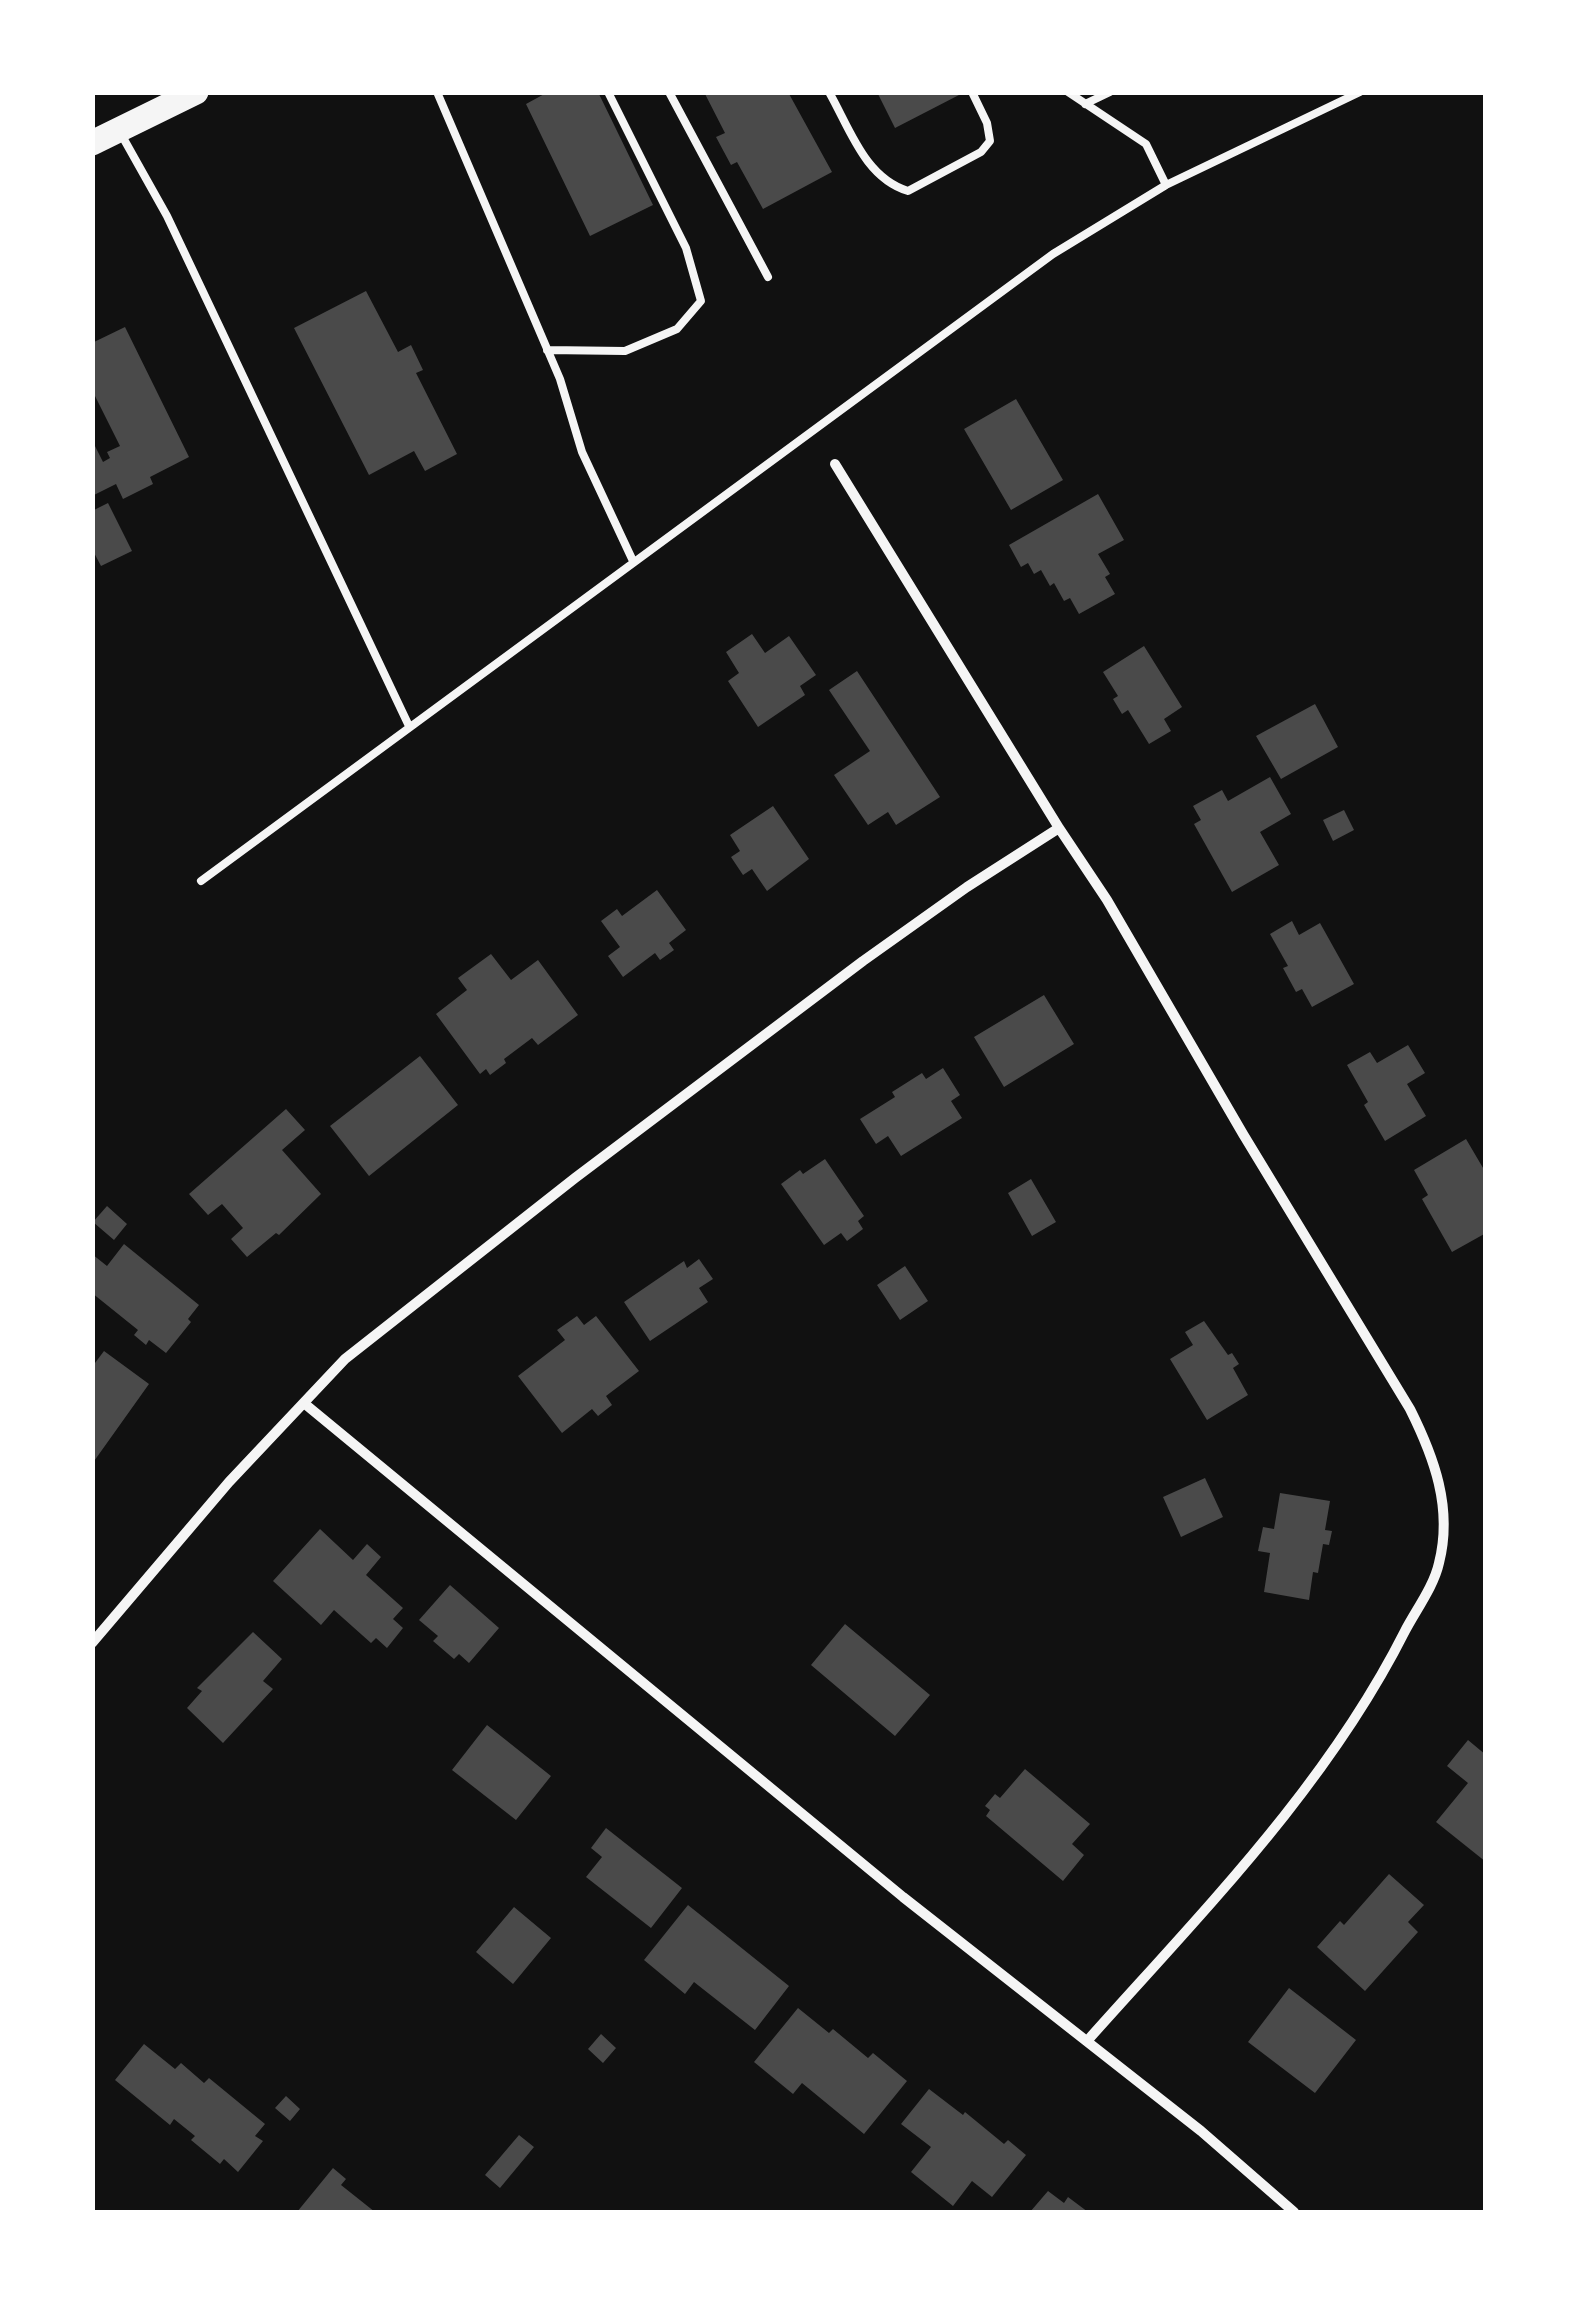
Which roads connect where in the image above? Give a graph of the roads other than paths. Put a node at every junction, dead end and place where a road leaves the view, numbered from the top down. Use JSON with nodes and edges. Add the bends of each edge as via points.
{"nodes":[{"id":1,"x":196,"y":92,"type":"edge"},
{"id":2,"x":437,"y":92,"type":"edge"},
{"id":3,"x":608,"y":92,"type":"edge"},
{"id":4,"x":668,"y":92,"type":"edge"},
{"id":5,"x":829,"y":92,"type":"edge"},
{"id":6,"x":972,"y":92,"type":"edge"},
{"id":7,"x":1068,"y":92,"type":"edge"},
{"id":8,"x":1110,"y":92,"type":"edge"},
{"id":9,"x":1360,"y":92,"type":"edge"},
{"id":10,"x":1086,"y":104,"type":"junction"},
{"id":11,"x":119,"y":130,"type":"junction"},
{"id":12,"x":92,"y":144,"type":"edge"},
{"id":13,"x":1166,"y":185,"type":"junction"},
{"id":14,"x":768,"y":277,"type":"dead end"},
{"id":15,"x":547,"y":350,"type":"junction"},
{"id":16,"x":835,"y":464,"type":"dead end"},
{"id":17,"x":633,"y":561,"type":"junction"},
{"id":18,"x":409,"y":726,"type":"junction"},
{"id":19,"x":1059,"y":828,"type":"junction"},
{"id":20,"x":201,"y":881,"type":"dead end"},
{"id":21,"x":305,"y":1404,"type":"junction"},
{"id":22,"x":92,"y":1643,"type":"edge"},
{"id":23,"x":1088,"y":2040,"type":"junction"},
{"id":24,"x":1294,"y":2212,"type":"edge"}],
"edges":[{"from":1,"to":11,"type":"main road"},
{"from":2,"to":15,"type":"lane"},
{"from":3,"to":15,"type":"lane","via":[[686,248],[700,301],[677,329],[626,351]]},
{"from":4,"to":14,"type":"lane"},
{"from":5,"to":6,"type":"lane","via":[[873,171],[908,191],[990,141]]},
{"from":7,"to":10,"type":"lane"},
{"from":8,"to":10,"type":"lane"},
{"from":9,"to":13,"type":"lane"},
{"from":10,"to":13,"type":"lane","via":[[1146,144]]},
{"from":11,"to":12,"type":"main road"},
{"from":11,"to":18,"type":"lane","via":[[167,216]]},
{"from":13,"to":17,"type":"lane","via":[[1053,254]]},
{"from":15,"to":17,"type":"lane","via":[[582,452]]},
{"from":16,"to":19,"type":"street"},
{"from":17,"to":18,"type":"lane"},
{"from":18,"to":20,"type":"lane"},
{"from":19,"to":21,"type":"street","via":[[863,960],[575,1178],[345,1359]]},
{"from":19,"to":23,"type":"street","via":[[1410,1409],[1434,1457],[1442,1509],[1439,1564],[1378,1685],[1335,1750]]},
{"from":21,"to":22,"type":"street"},
{"from":21,"to":23,"type":"street","via":[[903,1897]]},
{"from":23,"to":24,"type":"street"}]}
